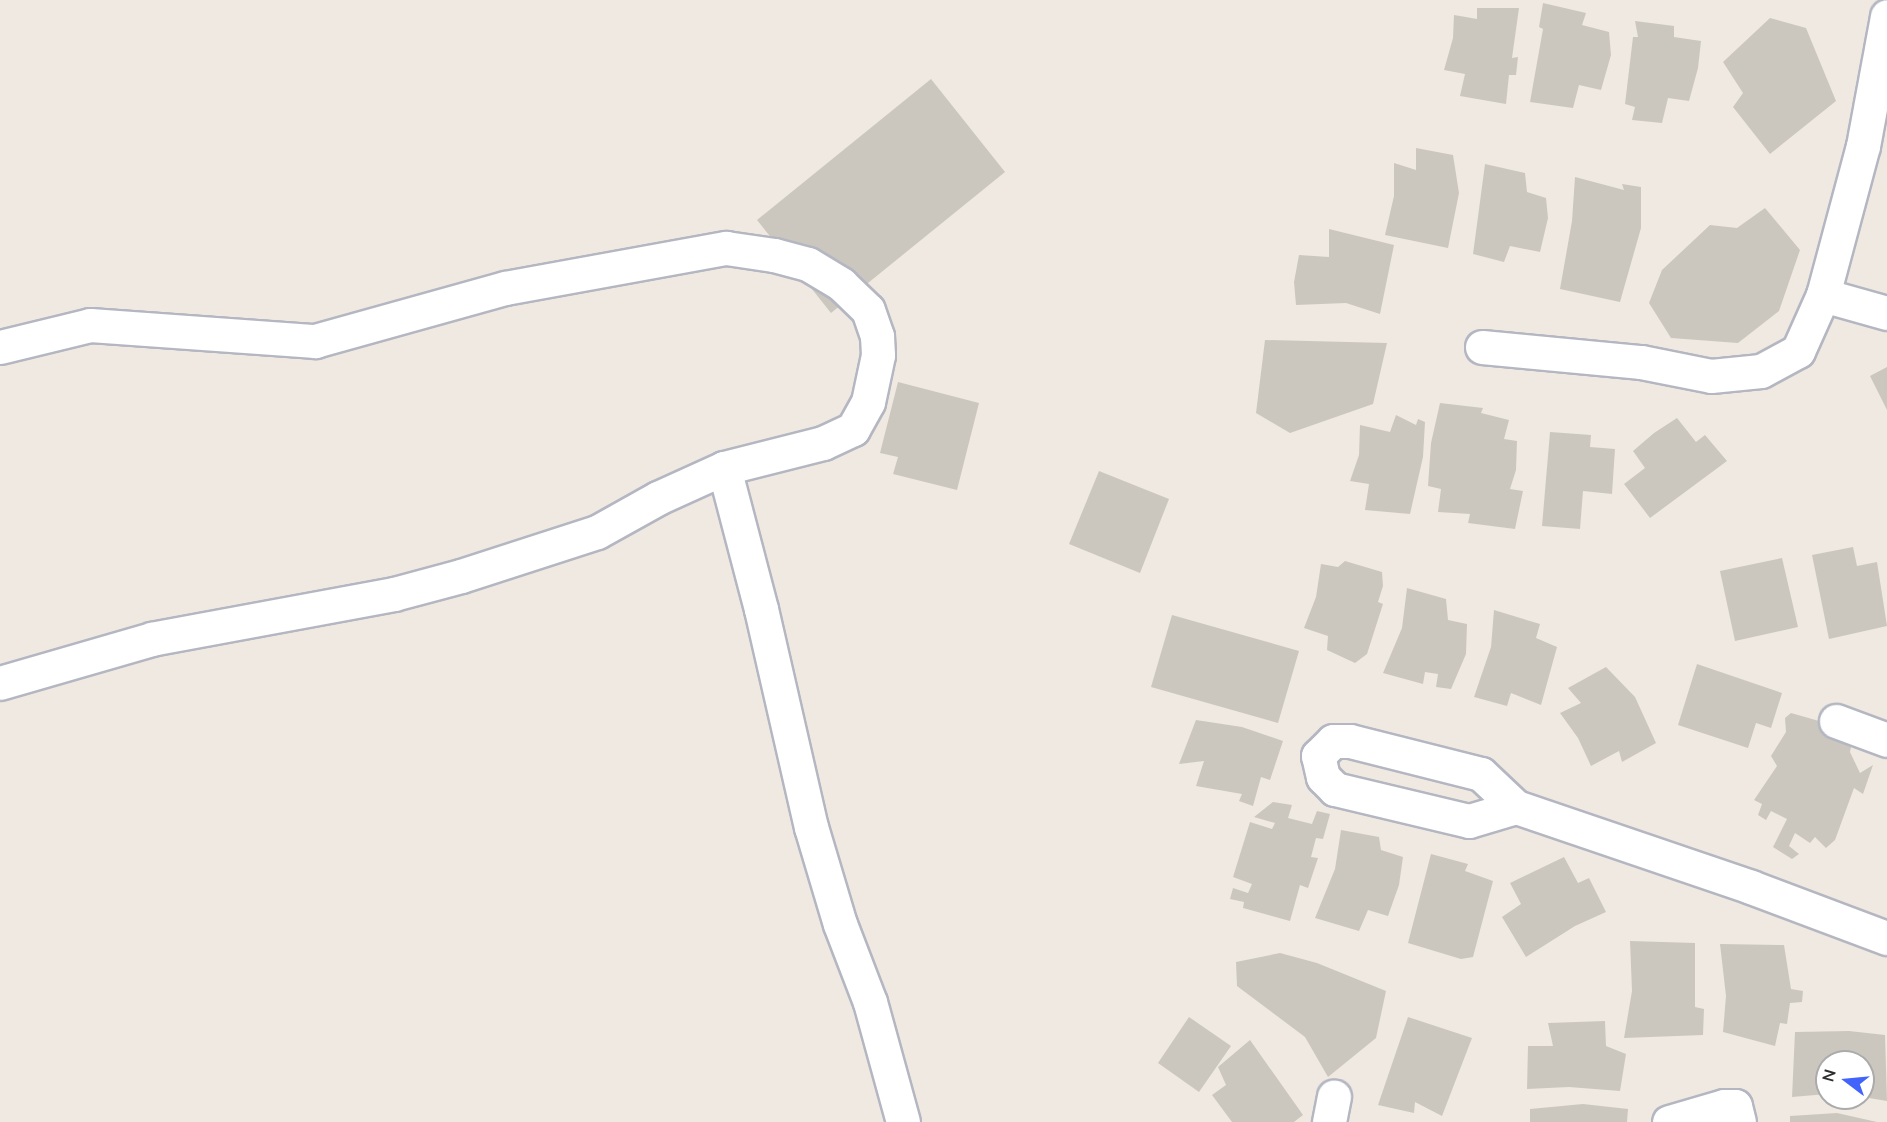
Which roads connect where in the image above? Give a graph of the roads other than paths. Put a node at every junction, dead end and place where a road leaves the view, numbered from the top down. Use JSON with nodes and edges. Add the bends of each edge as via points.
{"nodes":[{"id":1,"x":1887,"y":16,"type":"edge"},
{"id":2,"x":1823,"y":295,"type":"junction"},
{"id":3,"x":1887,"y":313,"type":"edge"},
{"id":4,"x":0,"y":347,"type":"edge"},
{"id":5,"x":1482,"y":347,"type":"dead end"},
{"id":6,"x":724,"y":468,"type":"junction"},
{"id":7,"x":0,"y":683,"type":"edge"},
{"id":8,"x":1836,"y":721,"type":"dead end"},
{"id":9,"x":1887,"y":740,"type":"edge"},
{"id":10,"x":1516,"y":807,"type":"junction"},
{"id":11,"x":1887,"y":938,"type":"edge"},
{"id":12,"x":903,"y":1122,"type":"edge"},
{"id":13,"x":1669,"y":1122,"type":"edge"},
{"id":14,"x":1738,"y":1122,"type":"edge"}],
"edges":[{"from":1,"to":2,"type":"street","via":[[1863,146]]},
{"from":2,"to":3,"type":"street"},
{"from":2,"to":5,"type":"street","via":[[1798,351],[1761,371],[1711,376],[1641,362]]},
{"from":4,"to":6,"type":"street","via":[[90,325],[315,341],[505,288],[726,248],[808,264],[841,284],[868,310],[877,336],[878,355],[868,402],[853,429],[823,442]]},
{"from":6,"to":7,"type":"street","via":[[597,532],[461,576],[394,594],[152,639]]},
{"from":6,"to":12,"type":"street","via":[[811,827],[840,924],[870,1002]]},
{"from":8,"to":9,"type":"street"},
{"from":10,"to":10,"type":"street","via":[[1480,774],[1470,771],[1350,741],[1333,741],[1318,756],[1323,777],[1335,789],[1469,821]]},
{"from":10,"to":11,"type":"street"},
{"from":13,"to":14,"type":"street","via":[[1724,1106],[1735,1106]]}]}
